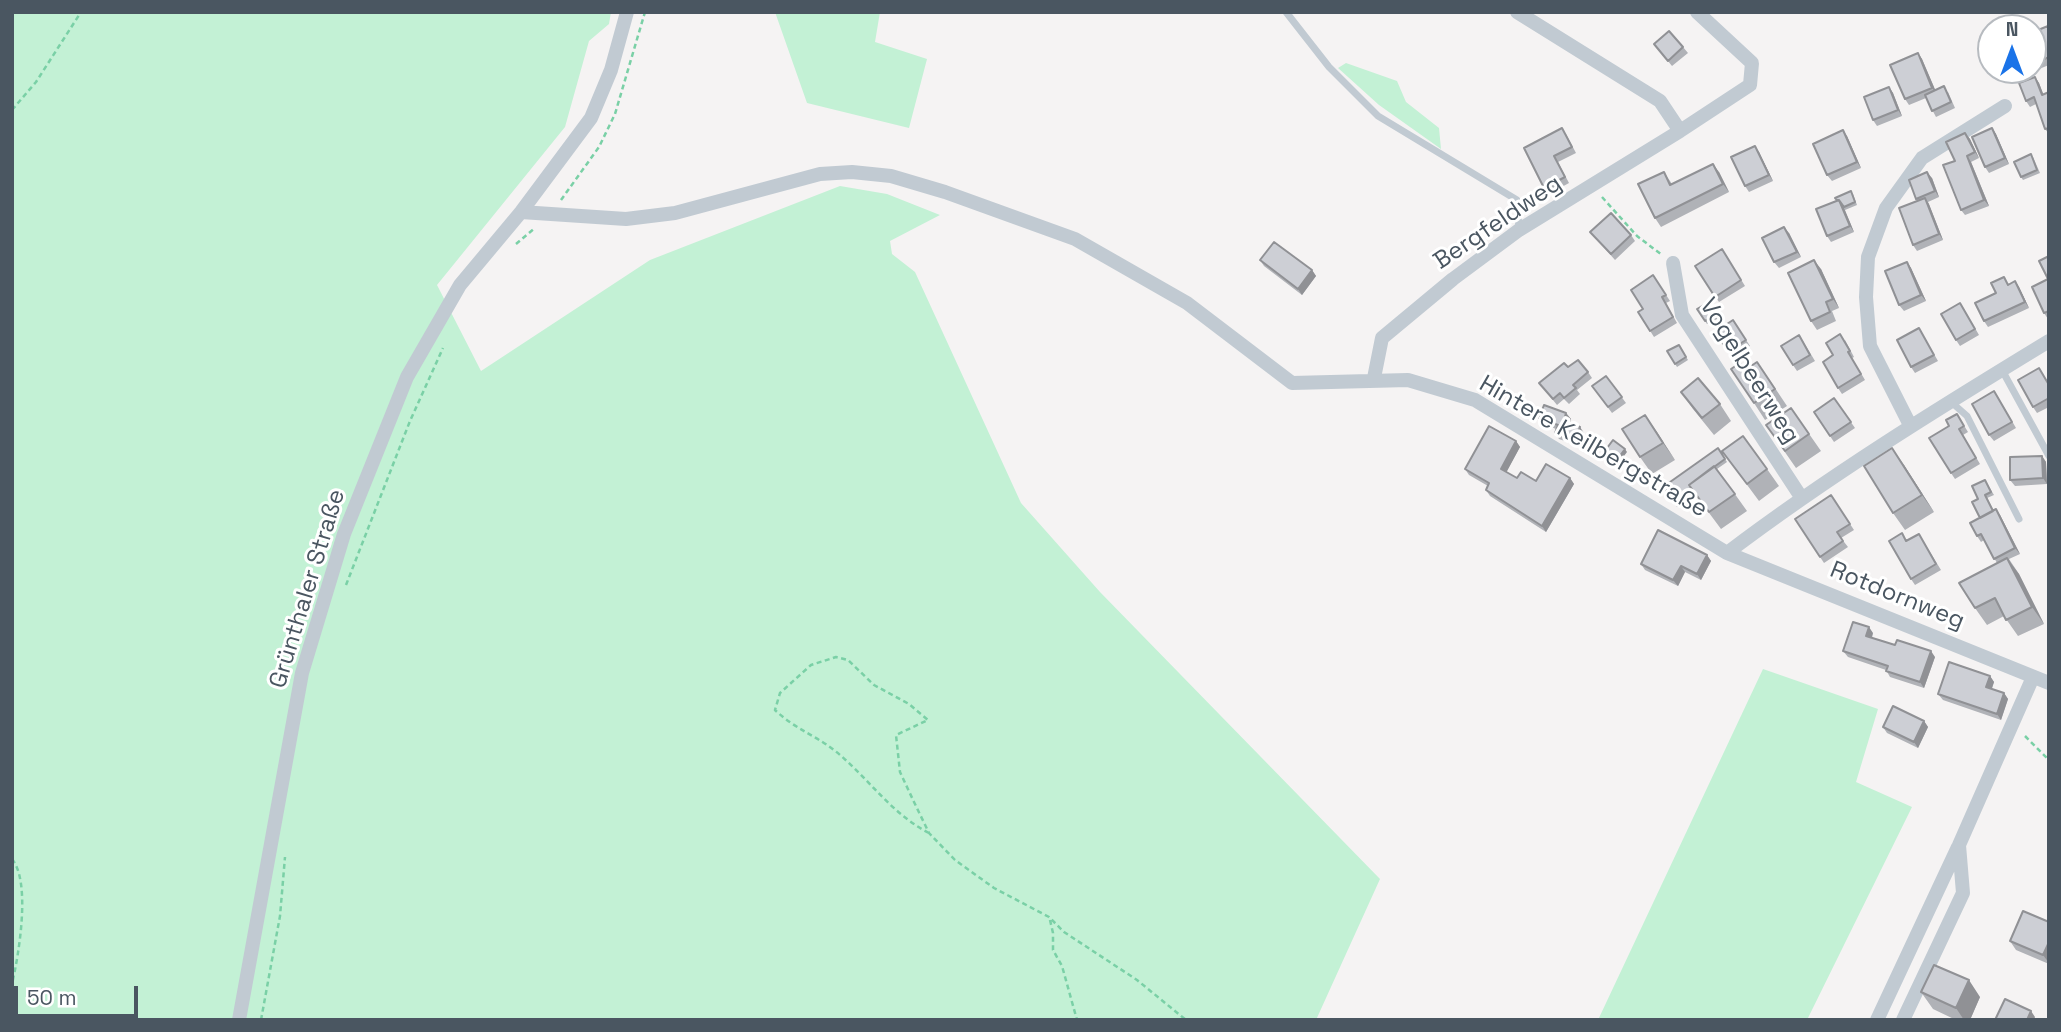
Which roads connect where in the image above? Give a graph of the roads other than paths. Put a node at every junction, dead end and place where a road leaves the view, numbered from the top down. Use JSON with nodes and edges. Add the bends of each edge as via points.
{"nodes":[{"id":1,"x":626,"y":12,"type":"edge"},
{"id":2,"x":1286,"y":12,"type":"edge"},
{"id":3,"x":1517,"y":12,"type":"edge"},
{"id":4,"x":1697,"y":12,"type":"edge"},
{"id":5,"x":2005,"y":106,"type":"dead end"},
{"id":6,"x":1680,"y":131,"type":"junction"},
{"id":7,"x":521,"y":212,"type":"junction"},
{"id":8,"x":1519,"y":230,"type":"junction"},
{"id":9,"x":1673,"y":263,"type":"road end"},
{"id":10,"x":2049,"y":341,"type":"edge"},
{"id":11,"x":2002,"y":369,"type":"junction"},
{"id":12,"x":1374,"y":378,"type":"junction"},
{"id":13,"x":1950,"y":401,"type":"junction"},
{"id":14,"x":1910,"y":425,"type":"junction"},
{"id":15,"x":2049,"y":456,"type":"edge"},
{"id":16,"x":1801,"y":497,"type":"junction"},
{"id":17,"x":2019,"y":519,"type":"dead end"},
{"id":18,"x":1727,"y":553,"type":"junction"},
{"id":19,"x":2033,"y":677,"type":"junction"},
{"id":20,"x":2049,"y":682,"type":"edge"},
{"id":21,"x":1959,"y":845,"type":"junction"},
{"id":22,"x":239,"y":1020,"type":"edge"},
{"id":23,"x":1877,"y":1020,"type":"edge"},
{"id":24,"x":1903,"y":1020,"type":"edge"}],
"edges":[{"from":1,"to":7,"type":"street","name":"Grünthaler Straße","via":[[611,69],[591,118]]},
{"from":2,"to":8,"type":"lane","via":[[1329,67],[1378,116],[1517,200]]},
{"from":3,"to":6,"type":"street","via":[[1660,100]]},
{"from":4,"to":6,"type":"street","name":"Bergfeldweg","via":[[1752,63],[1750,85]]},
{"from":5,"to":14,"type":"street","via":[[1922,158],[1886,208],[1868,257],[1870,346]]},
{"from":6,"to":8,"type":"street","name":"Bergfeldweg"},
{"from":7,"to":12,"type":"street","name":"Hintere Keilbergstraße","via":[[626,219],[675,213],[820,174],[891,176],[1075,239],[1188,303],[1293,383]]},
{"from":7,"to":22,"type":"street","name":"Grünthaler Straße","via":[[460,285],[407,377],[344,534],[302,673]]},
{"from":8,"to":12,"type":"street","name":"Bergfeldweg","via":[[1382,338]]},
{"from":9,"to":16,"type":"street","name":"Vogelbeerweg","via":[[1682,315]]},
{"from":10,"to":11,"type":"street"},
{"from":11,"to":13,"type":"street"},
{"from":11,"to":15,"type":"lane"},
{"from":12,"to":18,"type":"street","name":"Hintere Keilbergstraße","via":[[1408,380],[1475,400]]},
{"from":13,"to":14,"type":"street"},
{"from":13,"to":17,"type":"lane","via":[[1966,416]]},
{"from":14,"to":16,"type":"street"},
{"from":16,"to":18,"type":"street"},
{"from":18,"to":19,"type":"street","name":"Rotdornweg"},
{"from":19,"to":20,"type":"street","name":"Rotdornweg"},
{"from":19,"to":21,"type":"street"},
{"from":21,"to":23,"type":"street"},
{"from":21,"to":24,"type":"street","via":[[1963,892]]}]}
